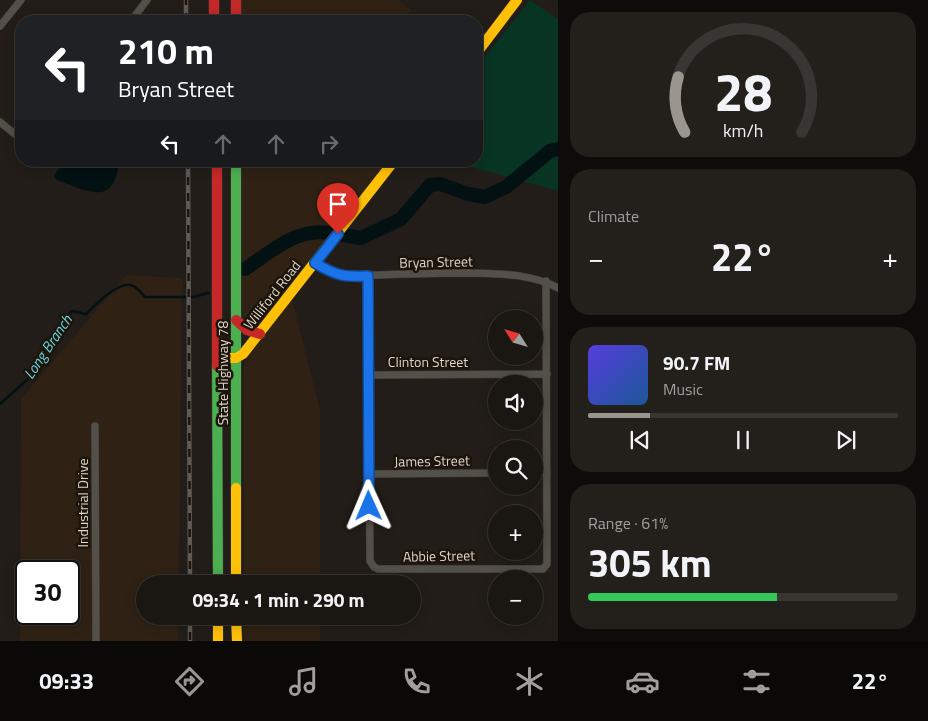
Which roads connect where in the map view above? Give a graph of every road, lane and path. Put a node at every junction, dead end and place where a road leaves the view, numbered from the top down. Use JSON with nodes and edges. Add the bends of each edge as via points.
{"nodes":[{"id":1,"x":21,"y":0,"type":"edge"},
{"id":2,"x":147,"y":0,"type":"edge"},
{"id":3,"x":214,"y":0,"type":"edge"},
{"id":4,"x":236,"y":0,"type":"edge"},
{"id":5,"x":517,"y":0,"type":"edge"},
{"id":6,"x":136,"y":15,"type":"edge"},
{"id":7,"x":214,"y":15,"type":"edge"},
{"id":8,"x":236,"y":15,"type":"edge"},
{"id":9,"x":0,"y":26,"type":"edge"},
{"id":10,"x":483,"y":45,"type":"edge"},
{"id":11,"x":0,"y":122,"type":"edge"},
{"id":12,"x":15,"y":134,"type":"edge"},
{"id":13,"x":217,"y":167,"type":"edge"},
{"id":14,"x":236,"y":167,"type":"edge"},
{"id":15,"x":389,"y":167,"type":"edge"},
{"id":16,"x":315,"y":263,"type":"junction"},
{"id":17,"x":368,"y":276,"type":"junction"},
{"id":18,"x":546,"y":281,"type":"junction"},
{"id":19,"x":558,"y":288,"type":"edge"},
{"id":20,"x":236,"y":320,"type":"junction"},
{"id":21,"x":260,"y":334,"type":"junction"},
{"id":22,"x":218,"y":358,"type":"junction"},
{"id":23,"x":236,"y":358,"type":"junction"},
{"id":24,"x":547,"y":374,"type":"junction"},
{"id":25,"x":369,"y":375,"type":"junction"},
{"id":26,"x":95,"y":426,"type":"dead end"},
{"id":27,"x":488,"y":472,"type":"edge"},
{"id":28,"x":543,"y":472,"type":"edge"},
{"id":29,"x":548,"y":472,"type":"junction"},
{"id":30,"x":369,"y":474,"type":"junction"},
{"id":31,"x":218,"y":575,"type":"edge"},
{"id":32,"x":236,"y":575,"type":"edge"},
{"id":33,"x":218,"y":625,"type":"edge"},
{"id":34,"x":236,"y":625,"type":"edge"},
{"id":35,"x":96,"y":641,"type":"edge"},
{"id":36,"x":218,"y":641,"type":"edge"},
{"id":37,"x":237,"y":641,"type":"edge"}],
"edges":[{"from":1,"to":9,"type":"street"},
{"from":2,"to":6,"type":"street"},
{"from":3,"to":7,"type":"main road"},
{"from":4,"to":8,"type":"main road"},
{"from":5,"to":10,"type":"main road"},
{"from":11,"to":12,"type":"street"},
{"from":13,"to":22,"type":"main road","name":"State Highway 78"},
{"from":14,"to":20,"type":"main road","name":"State Highway 78"},
{"from":15,"to":16,"type":"main road","name":"Williford Road"},
{"from":16,"to":17,"type":"street","name":"Bryan Street","via":[[344,276]]},
{"from":16,"to":21,"type":"main road","name":"Williford Road"},
{"from":17,"to":18,"type":"street","name":"Bryan Street","via":[[489,274]]},
{"from":17,"to":25,"type":"street"},
{"from":18,"to":19,"type":"street","name":"Bryan Street"},
{"from":18,"to":24,"type":"street"},
{"from":20,"to":21,"type":"main road","via":[[247,330]]},
{"from":20,"to":23,"type":"main road","name":"State Highway 78"},
{"from":21,"to":23,"type":"main road","name":"Williford Road"},
{"from":22,"to":23,"type":"main road"},
{"from":22,"to":31,"type":"main road","name":"State Highway 78"},
{"from":23,"to":32,"type":"main road","name":"State Highway 78"},
{"from":24,"to":25,"type":"street","name":"Clinton Street"},
{"from":24,"to":29,"type":"street"},
{"from":25,"to":30,"type":"street"},
{"from":26,"to":35,"type":"street","name":"Industrial Drive"},
{"from":27,"to":30,"type":"street","name":"James Street"},
{"from":28,"to":29,"type":"street"},
{"from":29,"to":30,"type":"street","name":"Abbie Street","via":[[548,564],[543,569],[378,570],[370,561]]},
{"from":33,"to":36,"type":"main road"},
{"from":34,"to":37,"type":"main road"}]}
